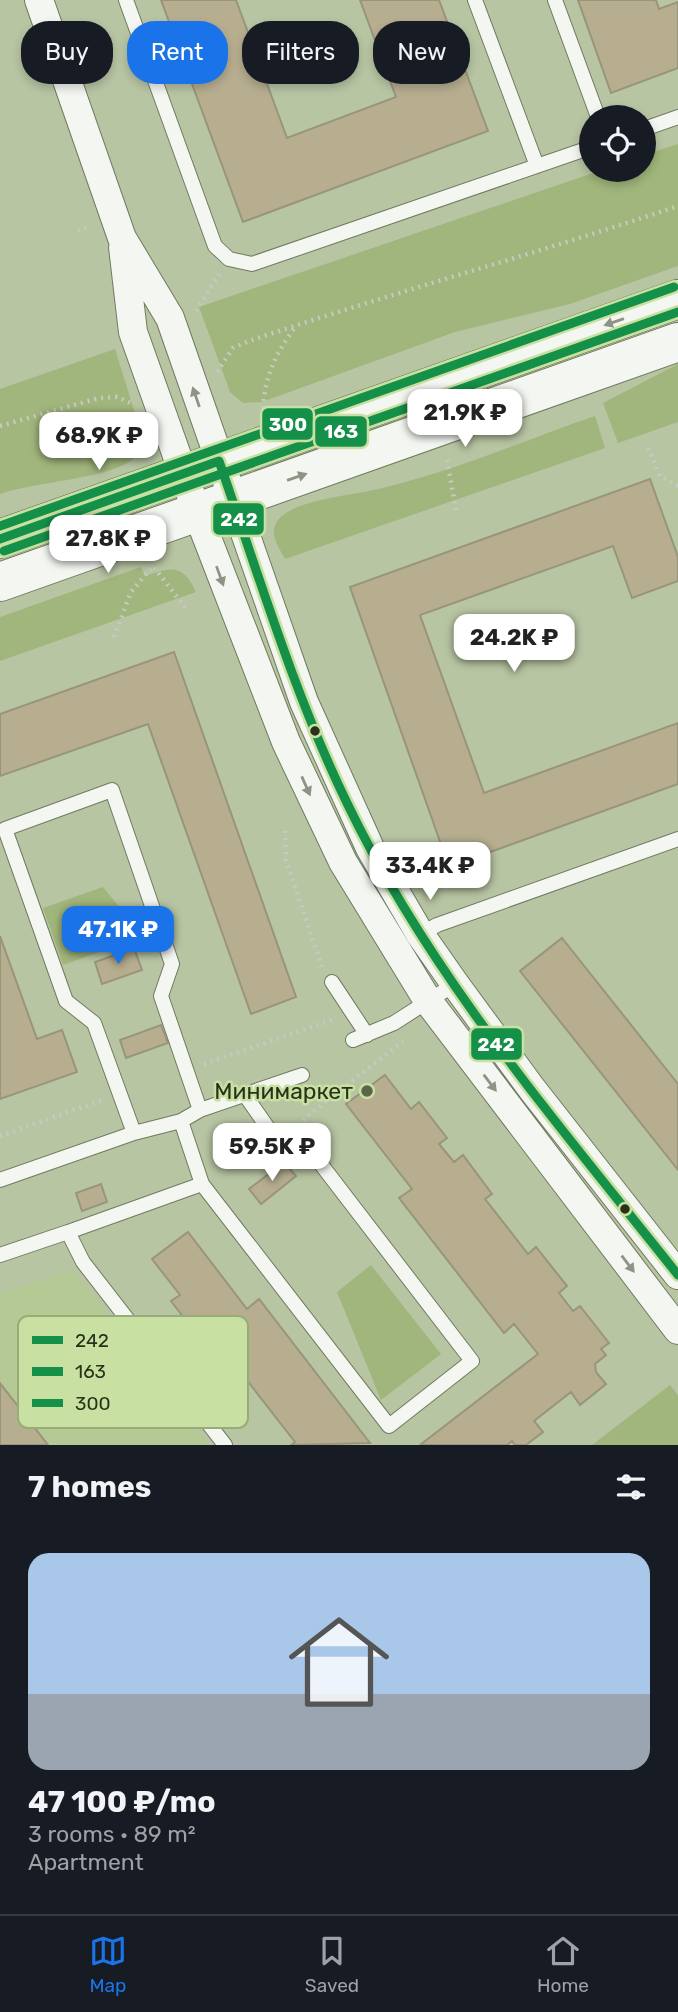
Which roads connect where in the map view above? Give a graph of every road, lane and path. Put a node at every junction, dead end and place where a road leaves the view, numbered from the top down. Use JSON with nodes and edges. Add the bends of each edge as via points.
{"nodes":[{"id":1,"x":39,"y":0,"type":"edge"},
{"id":2,"x":127,"y":0,"type":"edge"},
{"id":3,"x":475,"y":0,"type":"edge"},
{"id":4,"x":555,"y":0,"type":"edge"},
{"id":5,"x":594,"y":105,"type":"edge"},
{"id":6,"x":678,"y":117,"type":"edge"},
{"id":7,"x":656,"y":125,"type":"edge"},
{"id":8,"x":579,"y":151,"type":"edge"},
{"id":9,"x":537,"y":166,"type":"junction"},
{"id":10,"x":678,"y":206,"type":"edge"},
{"id":11,"x":121,"y":238,"type":"junction"},
{"id":12,"x":229,"y":259,"type":"junction"},
{"id":13,"x":678,"y":299,"type":"edge"},
{"id":14,"x":191,"y":319,"type":"dead end"},
{"id":15,"x":296,"y":325,"type":"junction"},
{"id":16,"x":678,"y":342,"type":"edge"},
{"id":17,"x":212,"y":381,"type":"dead end"},
{"id":18,"x":141,"y":407,"type":"dead end"},
{"id":19,"x":263,"y":408,"type":"dead end"},
{"id":20,"x":0,"y":426,"type":"edge"},
{"id":21,"x":649,"y":448,"type":"dead end"},
{"id":22,"x":447,"y":460,"type":"dead end"},
{"id":23,"x":219,"y":461,"type":"junction"},
{"id":24,"x":183,"y":474,"type":"junction"},
{"id":25,"x":678,"y":486,"type":"edge"},
{"id":26,"x":232,"y":499,"type":"junction"},
{"id":27,"x":197,"y":512,"type":"junction"},
{"id":28,"x":457,"y":514,"type":"dead end"},
{"id":29,"x":0,"y":539,"type":"edge"},
{"id":30,"x":0,"y":582,"type":"edge"},
{"id":31,"x":188,"y":611,"type":"dead end"},
{"id":32,"x":114,"y":637,"type":"dead end"},
{"id":33,"x":285,"y":831,"type":"dead end"},
{"id":34,"x":678,"y":839,"type":"edge"},
{"id":35,"x":420,"y":934,"type":"junction"},
{"id":36,"x":394,"y":949,"type":"junction"},
{"id":37,"x":332,"y":982,"type":"joint"},
{"id":38,"x":454,"y":984,"type":"junction"},
{"id":39,"x":428,"y":1001,"type":"junction"},
{"id":40,"x":352,"y":1013,"type":"junction"},
{"id":41,"x":406,"y":1039,"type":"dead end"},
{"id":42,"x":186,"y":1070,"type":"junction"},
{"id":43,"x":302,"y":1075,"type":"dead end"},
{"id":44,"x":120,"y":1094,"type":"junction"},
{"id":45,"x":245,"y":1095,"type":"junction"},
{"id":46,"x":200,"y":1111,"type":"junction"},
{"id":47,"x":181,"y":1121,"type":"junction"},
{"id":48,"x":134,"y":1133,"type":"junction"},
{"id":49,"x":0,"y":1136,"type":"edge"},
{"id":50,"x":288,"y":1141,"type":"junction"},
{"id":51,"x":0,"y":1180,"type":"edge"},
{"id":52,"x":202,"y":1184,"type":"junction"},
{"id":53,"x":68,"y":1232,"type":"junction"},
{"id":54,"x":0,"y":1255,"type":"edge"},
{"id":55,"x":678,"y":1275,"type":"edge"},
{"id":56,"x":125,"y":1316,"type":"edge"},
{"id":57,"x":678,"y":1330,"type":"edge"},
{"id":58,"x":212,"y":1428,"type":"edge"},
{"id":59,"x":225,"y":1445,"type":"edge"}],
"edges":[{"from":1,"to":11,"type":"street"},
{"from":2,"to":12,"type":"lane","via":[[215,246]]},
{"from":3,"to":9,"type":"lane"},
{"from":4,"to":5,"type":"lane"},
{"from":6,"to":7,"type":"lane"},
{"from":8,"to":9,"type":"lane"},
{"from":9,"to":12,"type":"lane","via":[[252,264]]},
{"from":10,"to":15,"type":"path"},
{"from":23,"to":11,"type":"street","one_way":true,"via":[[170,318]]},
{"from":11,"to":24,"type":"street","via":[[132,332]]},
{"from":12,"to":14,"type":"path"},
{"from":13,"to":23,"type":"main road","one_way":true},
{"from":15,"to":17,"type":"path","via":[[233,348]]},
{"from":15,"to":19,"type":"path","via":[[269,369]]},
{"from":26,"to":16,"type":"main road","one_way":true},
{"from":18,"to":20,"type":"path","via":[[117,397],[99,398]]},
{"from":21,"to":25,"type":"path","via":[[660,476]]},
{"from":22,"to":28,"type":"path"},
{"from":23,"to":24,"type":"main road"},
{"from":23,"to":26,"type":"street"},
{"from":24,"to":27,"type":"street"},
{"from":24,"to":29,"type":"main road"},
{"from":26,"to":27,"type":"main road"},
{"from":26,"to":35,"type":"street","via":[[304,702],[339,783]]},
{"from":27,"to":30,"type":"main road"},
{"from":27,"to":36,"type":"street","one_way":true,"via":[[286,742],[344,862]]},
{"from":31,"to":32,"type":"path","via":[[153,566],[131,592]]},
{"from":33,"to":37,"type":"path","via":[[286,860],[322,967]]},
{"from":34,"to":35,"type":"lane"},
{"from":35,"to":36,"type":"lane"},
{"from":35,"to":38,"type":"street"},
{"from":36,"to":39,"type":"street"},
{"from":37,"to":40,"type":"lane"},
{"from":38,"to":39,"type":"lane"},
{"from":38,"to":55,"type":"street"},
{"from":39,"to":40,"type":"lane","via":[[394,1023],[360,1037]]},
{"from":39,"to":57,"type":"street","one_way":true},
{"from":40,"to":42,"type":"path"},
{"from":41,"to":50,"type":"path","via":[[306,1117]]},
{"from":42,"to":44,"type":"lane","via":[[161,996],[172,964],[112,790],[5,830],[66,1001],[94,1023]]},
{"from":42,"to":46,"type":"lane"},
{"from":43,"to":45,"type":"lane"},
{"from":44,"to":48,"type":"lane"},
{"from":44,"to":49,"type":"path"},
{"from":45,"to":46,"type":"lane"},
{"from":45,"to":50,"type":"lane","via":[[275,1138]]},
{"from":46,"to":47,"type":"lane"},
{"from":47,"to":48,"type":"lane"},
{"from":47,"to":52,"type":"lane"},
{"from":48,"to":51,"type":"lane"},
{"from":50,"to":52,"type":"lane","via":[[307,1146],[472,1361],[389,1426]]},
{"from":52,"to":53,"type":"lane"},
{"from":53,"to":54,"type":"lane"},
{"from":53,"to":56,"type":"lane","via":[[83,1262]]},
{"from":58,"to":59,"type":"lane"}]}
